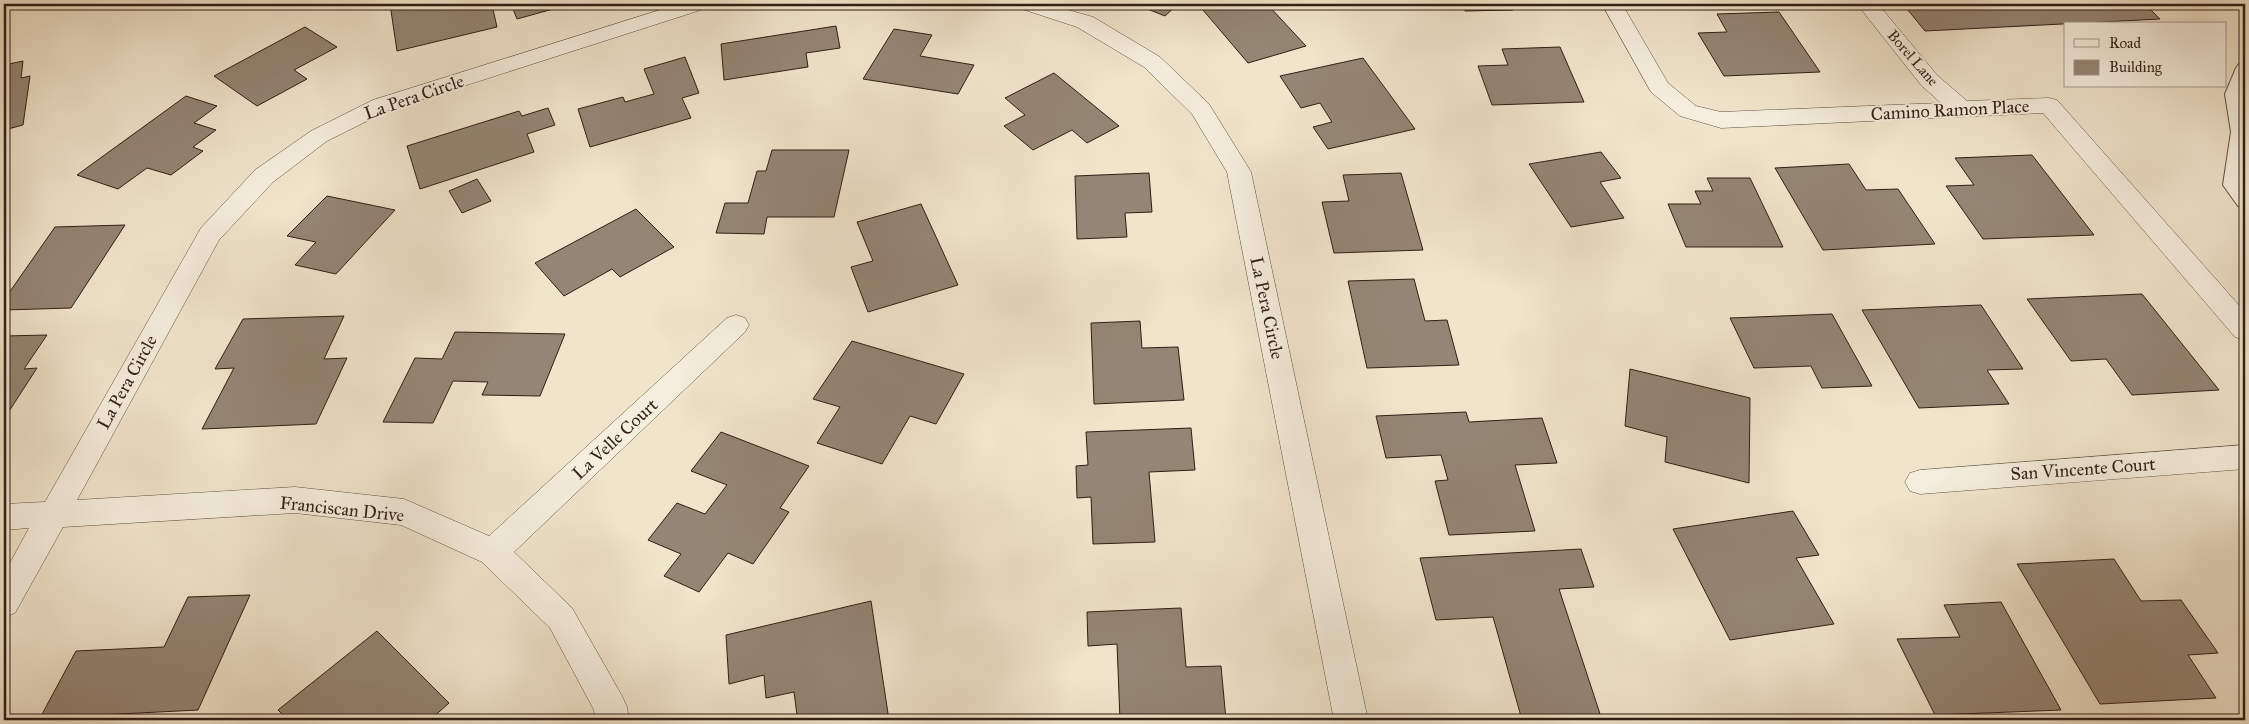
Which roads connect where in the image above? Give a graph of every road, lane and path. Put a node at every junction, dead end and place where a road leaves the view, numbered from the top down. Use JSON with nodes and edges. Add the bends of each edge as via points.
{"nodes":[{"id":1,"x":700,"y":4,"type":"edge"},
{"id":2,"x":1026,"y":4,"type":"edge"},
{"id":3,"x":1612,"y":4,"type":"edge"},
{"id":4,"x":1867,"y":4,"type":"edge"},
{"id":5,"x":2245,"y":68,"type":"edge"},
{"id":6,"x":1962,"y":109,"type":"junction"},
{"id":7,"x":2245,"y":201,"type":"edge"},
{"id":8,"x":736,"y":325,"type":"dead end"},
{"id":9,"x":2245,"y":330,"type":"edge"},
{"id":10,"x":2245,"y":457,"type":"edge"},
{"id":11,"x":1920,"y":482,"type":"dead end"},
{"id":12,"x":52,"y":514,"type":"junction"},
{"id":13,"x":4,"y":517,"type":"edge"},
{"id":14,"x":493,"y":552,"type":"junction"},
{"id":15,"x":4,"y":603,"type":"edge"},
{"id":16,"x":612,"y":720,"type":"edge"},
{"id":17,"x":1351,"y":720,"type":"edge"}],
"edges":[{"from":1,"to":12,"type":"street","name":"La Pera Circle","via":[[381,105],[319,136],[264,176],[210,234]]},
{"from":2,"to":17,"type":"street","name":"La Pera Circle","via":[[1085,22],[1152,62],[1201,109],[1239,172]]},
{"from":3,"to":6,"type":"street","name":"Camino Ramon Place","via":[[1659,87],[1688,111],[1721,120]]},
{"from":4,"to":6,"type":"street","name":"Borel Lane","via":[[1929,80]]},
{"from":5,"to":7,"type":"lane","via":[[2234,94],[2240,132],[2232,186]]},
{"from":6,"to":9,"type":"street","name":"Camino Ramon Place","via":[[2049,105]]},
{"from":8,"to":14,"type":"street","name":"La Velle Court"},
{"from":10,"to":11,"type":"street","name":"San Vincente Court"},
{"from":12,"to":13,"type":"street","name":"Franciscan Drive"},
{"from":12,"to":14,"type":"street","name":"Franciscan Drive","via":[[295,500],[404,512]]},
{"from":12,"to":15,"type":"street","name":"La Pera Circle"},
{"from":14,"to":16,"type":"street","name":"Franciscan Drive","via":[[561,618],[610,707]]}]}
